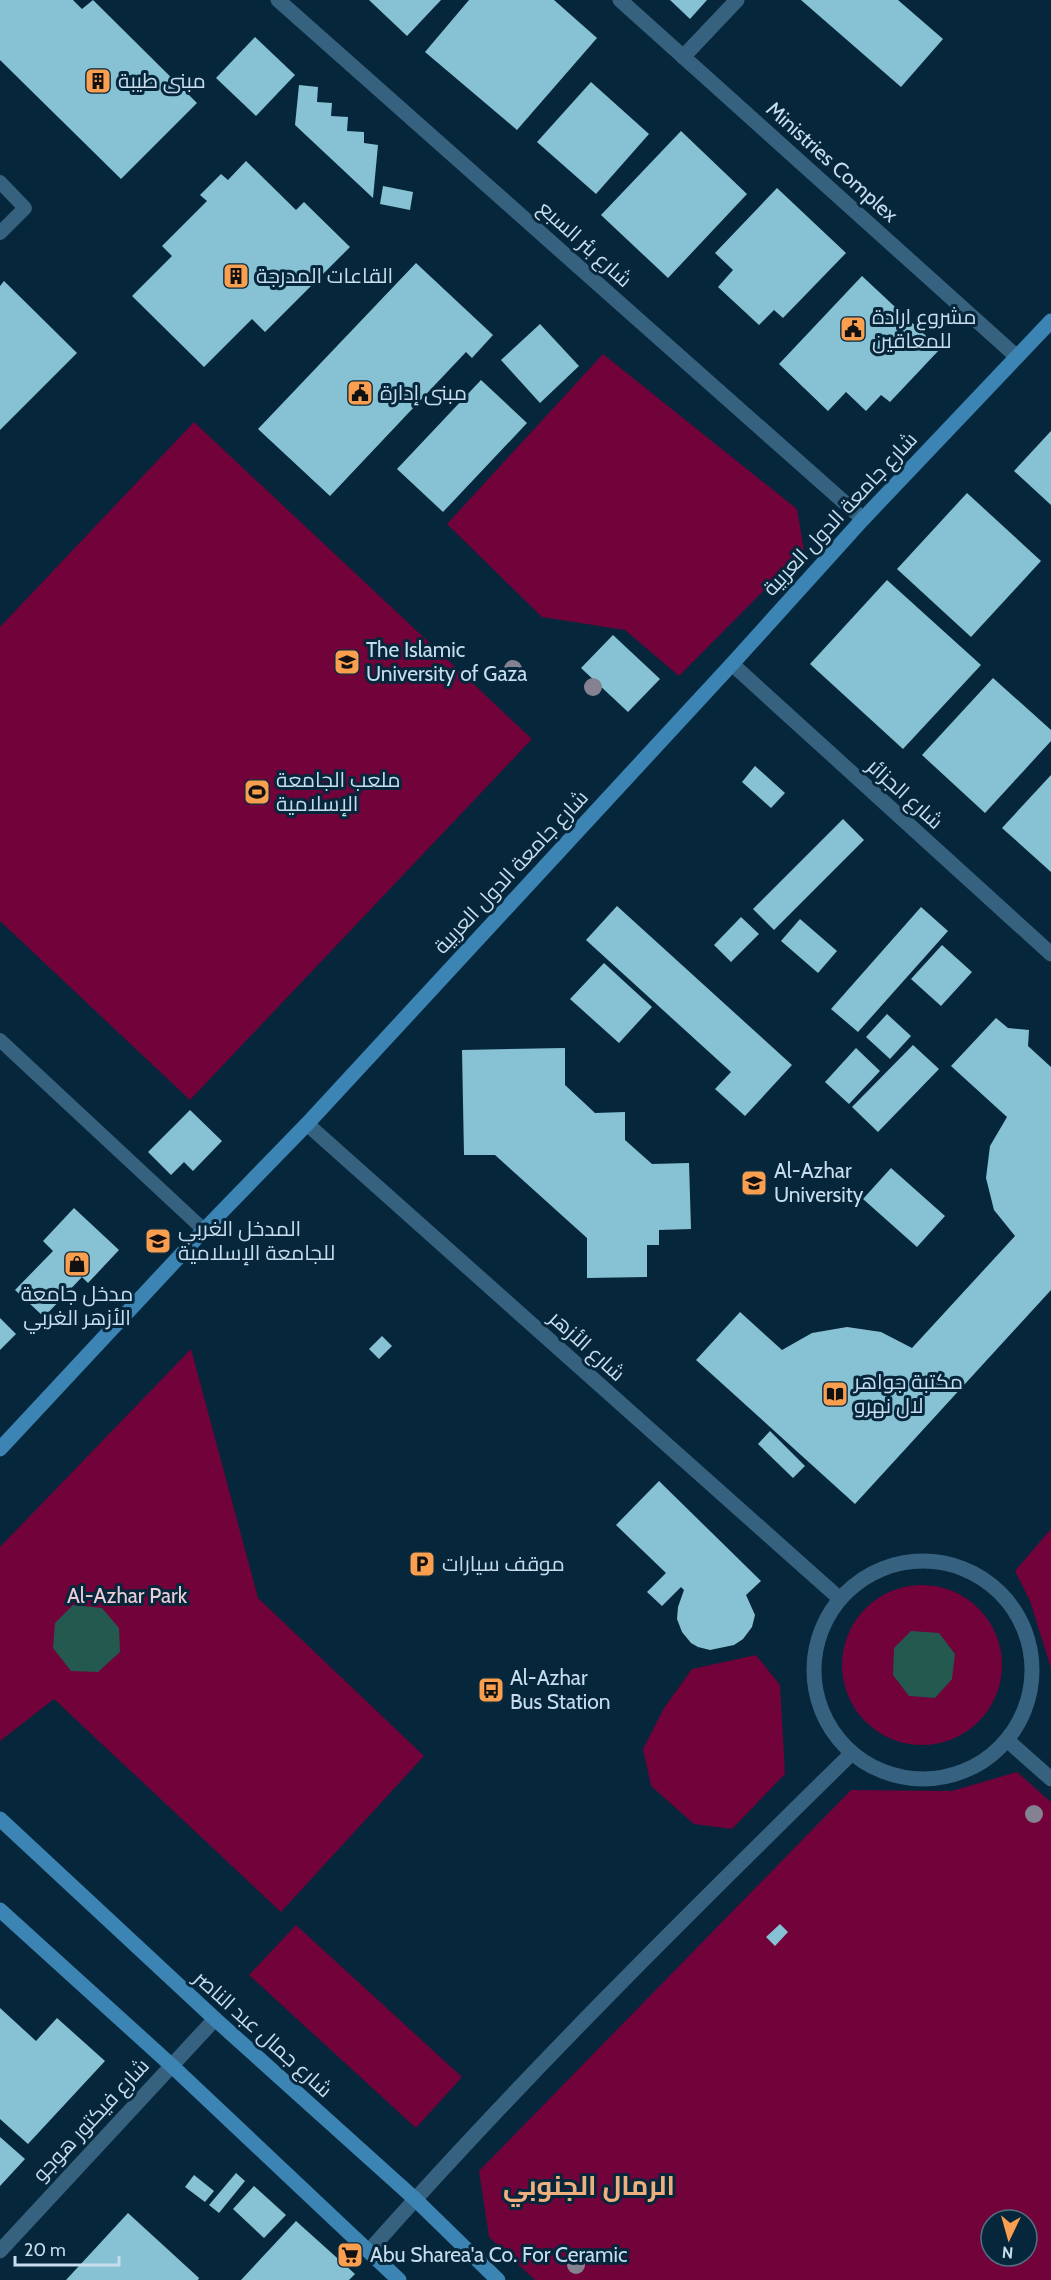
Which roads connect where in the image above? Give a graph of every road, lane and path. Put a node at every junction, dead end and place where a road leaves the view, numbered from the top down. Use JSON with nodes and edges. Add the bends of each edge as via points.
{"nodes":[{"id":1,"x":278,"y":0,"type":"edge"},
{"id":2,"x":620,"y":0,"type":"edge"},
{"id":3,"x":737,"y":0,"type":"edge"},
{"id":4,"x":683,"y":57,"type":"junction"},
{"id":5,"x":0,"y":182,"type":"edge"},
{"id":6,"x":0,"y":233,"type":"edge"},
{"id":7,"x":1051,"y":321,"type":"edge"},
{"id":8,"x":1016,"y":356,"type":"junction"},
{"id":9,"x":863,"y":519,"type":"junction"},
{"id":10,"x":732,"y":664,"type":"junction"},
{"id":11,"x":1051,"y":954,"type":"edge"},
{"id":12,"x":0,"y":1040,"type":"edge"},
{"id":13,"x":307,"y":1124,"type":"junction"},
{"id":14,"x":204,"y":1230,"type":"junction"},
{"id":15,"x":0,"y":1449,"type":"edge"},
{"id":16,"x":840,"y":1598,"type":"junction"},
{"id":17,"x":1007,"y":1740,"type":"junction"},
{"id":18,"x":852,"y":1753,"type":"junction"},
{"id":19,"x":1051,"y":1779,"type":"edge"},
{"id":20,"x":0,"y":1820,"type":"edge"},
{"id":21,"x":0,"y":1910,"type":"edge"},
{"id":22,"x":215,"y":2019,"type":"junction"},
{"id":23,"x":171,"y":2065,"type":"junction"},
{"id":24,"x":415,"y":2199,"type":"junction"},
{"id":25,"x":0,"y":2251,"type":"edge"},
{"id":26,"x":369,"y":2251,"type":"junction"},
{"id":27,"x":399,"y":2280,"type":"edge"},
{"id":28,"x":498,"y":2280,"type":"edge"}],
"edges":[{"from":1,"to":9,"type":"street","name":"شارع بئر السبع"},
{"from":2,"to":4,"type":"street","name":"Ministries Complex"},
{"from":3,"to":4,"type":"street"},
{"from":4,"to":8,"type":"street","name":"Ministries Complex"},
{"from":5,"to":6,"type":"lane","via":[[25,208]]},
{"from":7,"to":8,"type":"main road","name":"شارع جامعة الدول العربية"},
{"from":8,"to":9,"type":"main road","name":"شارع جامعة الدول العربية"},
{"from":9,"to":10,"type":"main road","name":"شارع جامعة الدول العربية"},
{"from":10,"to":11,"type":"street","name":"شارع الجزائر"},
{"from":10,"to":13,"type":"main road","name":"شارع جامعة الدول العربية"},
{"from":12,"to":14,"type":"lane"},
{"from":13,"to":14,"type":"main road","name":"شارع جامعة الدول العربية"},
{"from":13,"to":16,"type":"street","name":"شارع الأزهر"},
{"from":14,"to":15,"type":"main road","name":"شارع جامعة الدول العربية"},
{"from":16,"to":17,"type":"street","via":[[866,1576],[897,1563],[931,1560],[965,1568],[994,1586],[1017,1612],[1030,1644],[1032,1666],[1025,1711]]},
{"from":16,"to":18,"type":"street","via":[[822,1628],[813,1662],[816,1696],[830,1727]]},
{"from":17,"to":18,"type":"street","via":[[981,1763],[949,1776],[915,1779],[881,1771]]},
{"from":17,"to":19,"type":"street"},
{"from":18,"to":24,"type":"street","via":[[677,1924]]},
{"from":20,"to":22,"type":"main road","name":"شارع جمال عبد الناصر"},
{"from":21,"to":23,"type":"main road"},
{"from":22,"to":23,"type":"street","name":"شارع فيكتور هوجو"},
{"from":22,"to":24,"type":"main road","name":"شارع جمال عبد الناصر"},
{"from":23,"to":25,"type":"street","name":"شارع فيكتور هوجو"},
{"from":23,"to":26,"type":"main road"},
{"from":24,"to":26,"type":"street"},
{"from":24,"to":28,"type":"main road","name":"شارع جمال عبد الناصر"},
{"from":26,"to":27,"type":"main road"}]}
